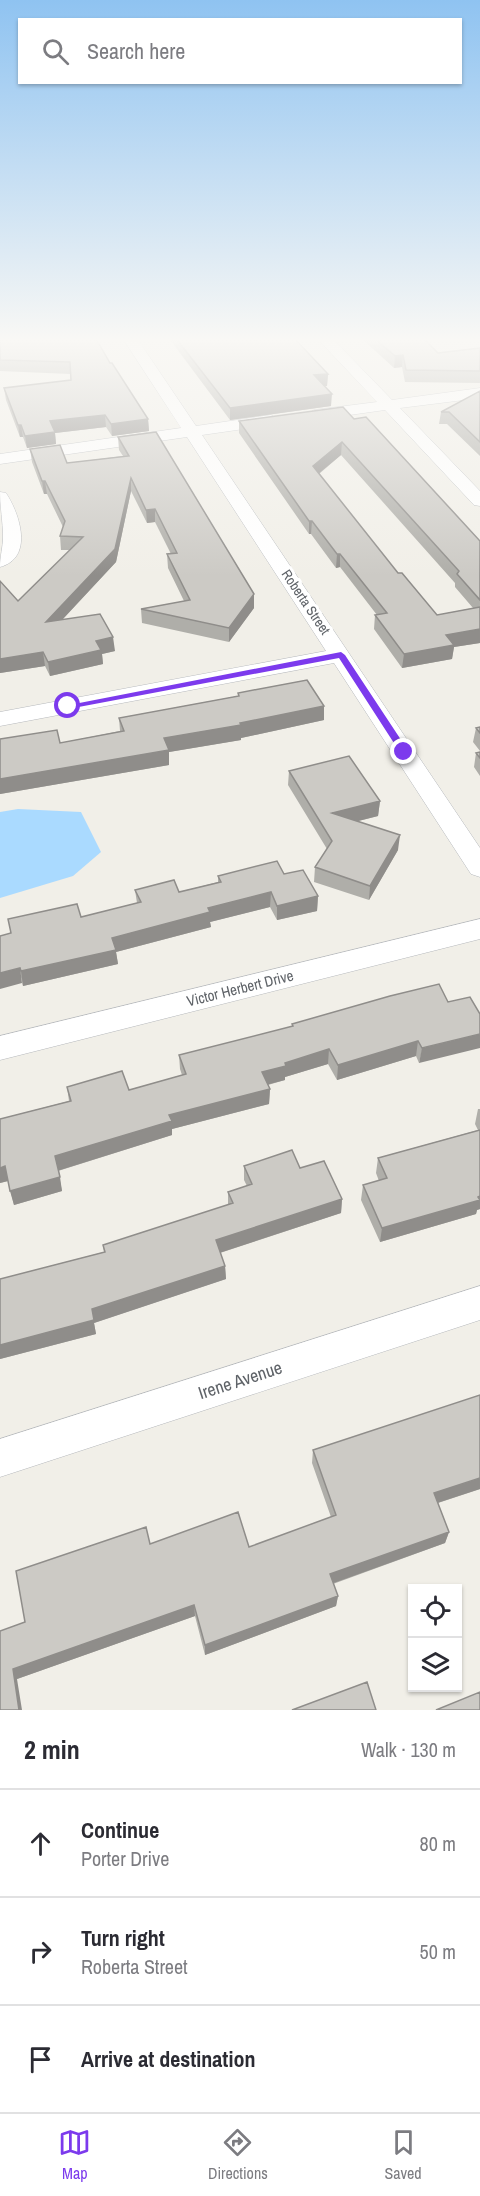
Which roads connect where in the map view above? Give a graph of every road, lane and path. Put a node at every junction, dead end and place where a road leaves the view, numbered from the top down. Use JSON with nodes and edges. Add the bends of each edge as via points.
{"nodes":[{"id":1,"x":182,"y":417,"type":"edge"},
{"id":2,"x":299,"y":417,"type":"edge"},
{"id":3,"x":399,"y":417,"type":"edge"},
{"id":4,"x":192,"y":431,"type":"junction"},
{"id":5,"x":0,"y":459,"type":"edge"},
{"id":6,"x":0,"y":497,"type":"edge"},
{"id":7,"x":480,"y":501,"type":"edge"},
{"id":8,"x":0,"y":561,"type":"edge"},
{"id":9,"x":341,"y":655,"type":"junction"},
{"id":10,"x":0,"y":719,"type":"edge"},
{"id":11,"x":480,"y":868,"type":"edge"},
{"id":12,"x":480,"y":929,"type":"edge"},
{"id":13,"x":0,"y":1048,"type":"edge"},
{"id":14,"x":480,"y":1303,"type":"edge"},
{"id":15,"x":0,"y":1458,"type":"edge"}],
"edges":[{"from":1,"to":4,"type":"street","name":"Roberta Street"},
{"from":2,"to":4,"type":"street"},
{"from":3,"to":7,"type":"street"},
{"from":4,"to":5,"type":"street"},
{"from":4,"to":9,"type":"street","name":"Roberta Street"},
{"from":6,"to":8,"type":"street","via":[[13,544]]},
{"from":9,"to":10,"type":"street"},
{"from":9,"to":11,"type":"street","name":"Roberta Street"},
{"from":12,"to":13,"type":"street","name":"Victor Herbert Drive"},
{"from":14,"to":15,"type":"street","name":"Irene Avenue"}]}
